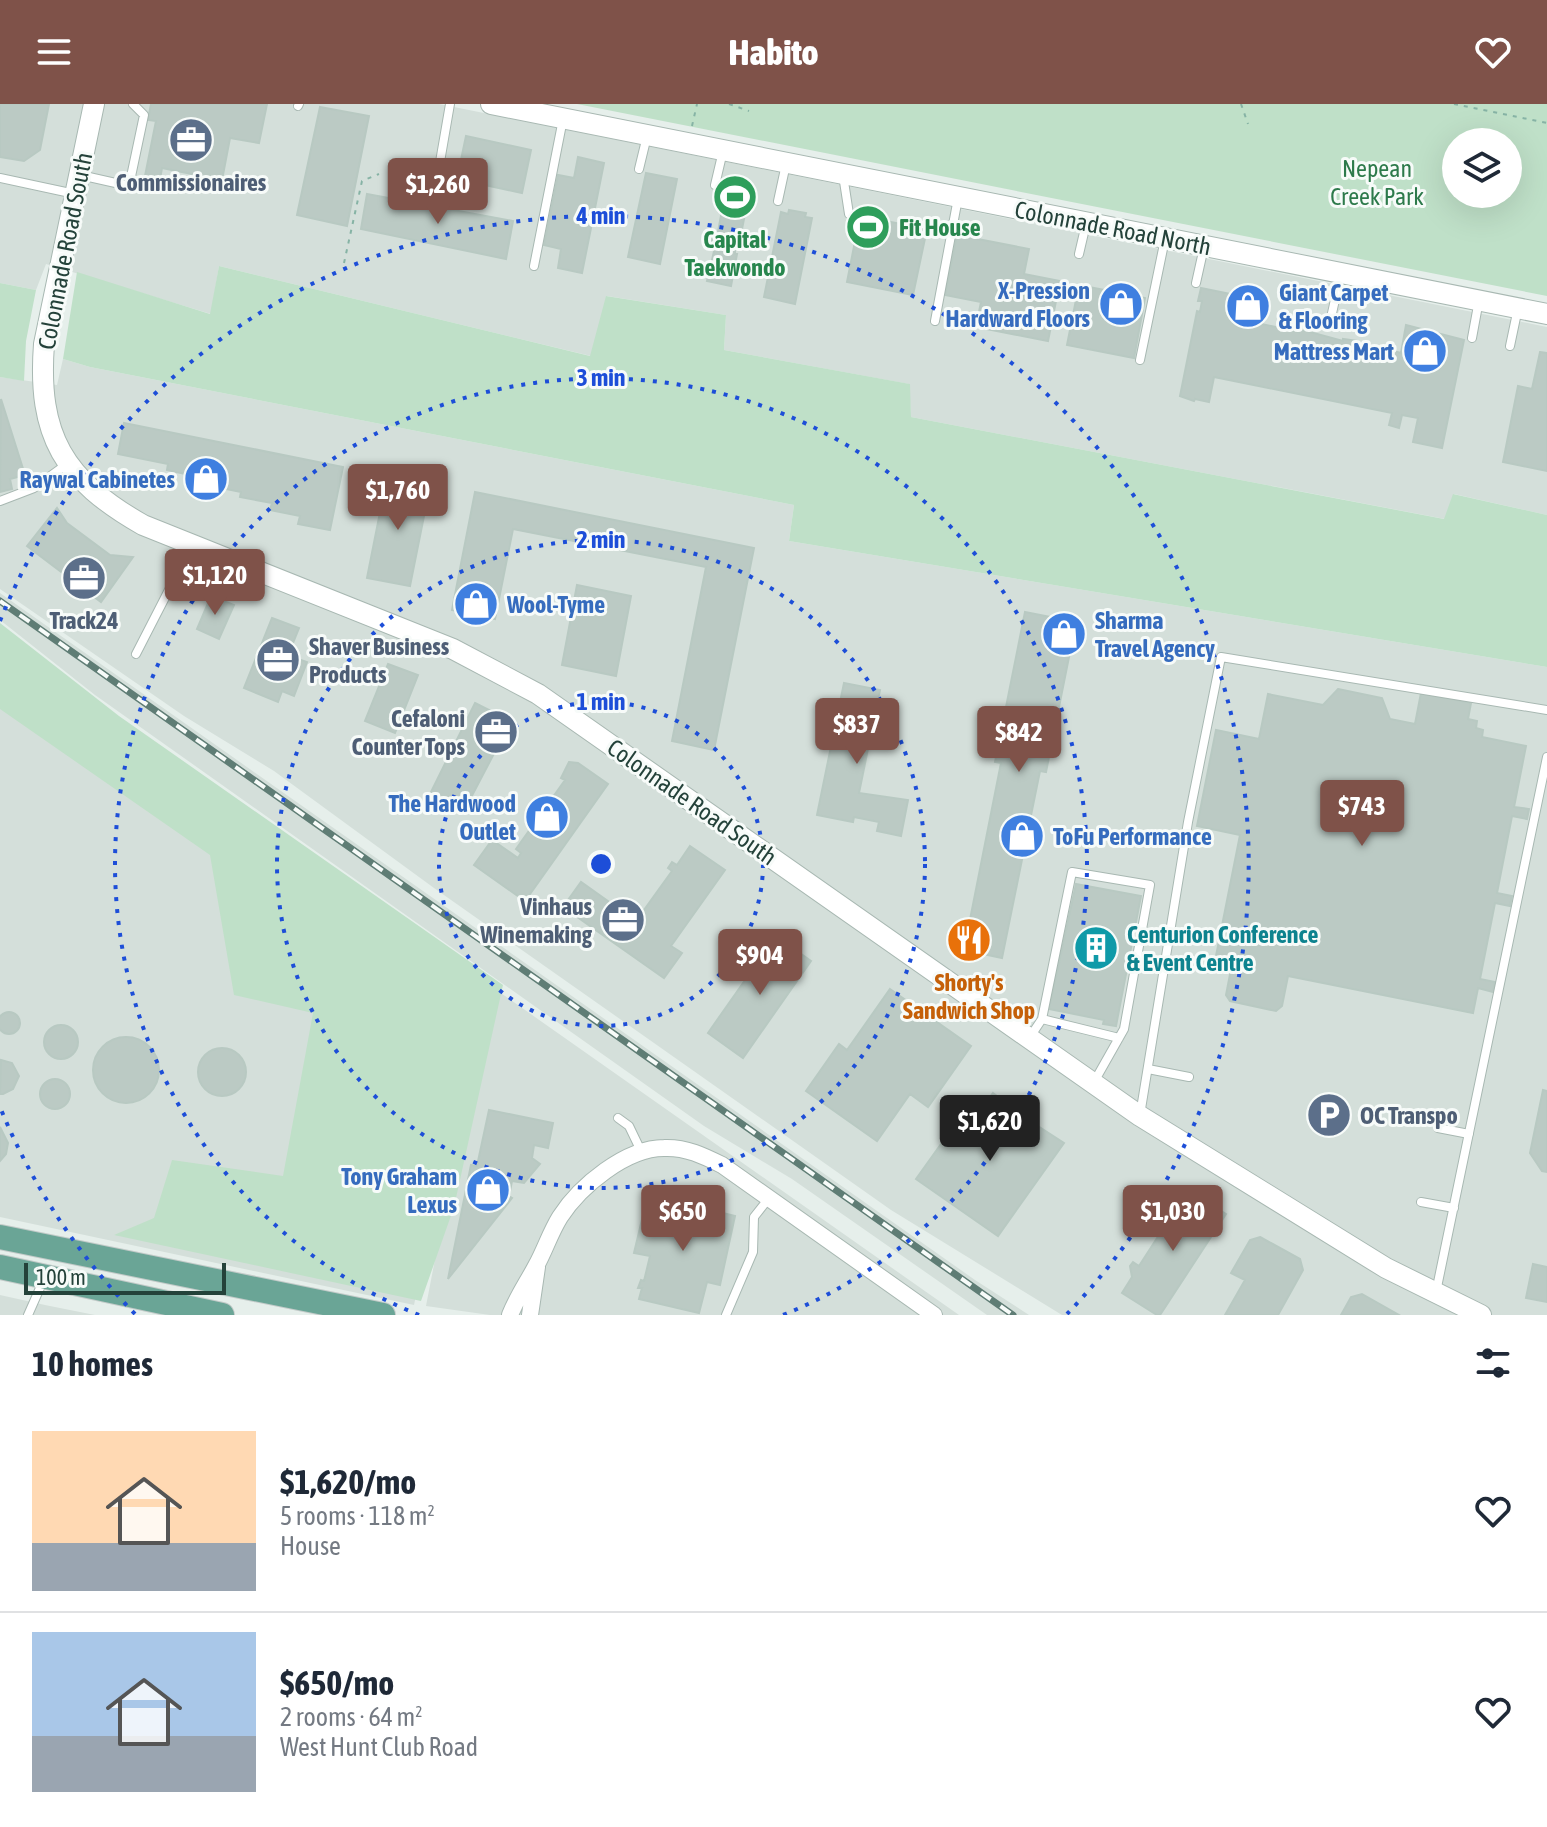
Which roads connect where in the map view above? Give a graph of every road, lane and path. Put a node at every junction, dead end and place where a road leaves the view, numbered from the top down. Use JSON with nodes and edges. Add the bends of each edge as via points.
{"nodes":[{"id":1,"x":94,"y":104,"type":"edge"},
{"id":2,"x":133,"y":104,"type":"edge"},
{"id":3,"x":450,"y":104,"type":"edge"},
{"id":4,"x":491,"y":104,"type":"edge"},
{"id":5,"x":697,"y":104,"type":"edge"},
{"id":6,"x":729,"y":104,"type":"edge"},
{"id":7,"x":1241,"y":104,"type":"edge"},
{"id":8,"x":1454,"y":104,"type":"edge"},
{"id":9,"x":749,"y":111,"type":"dead end"},
{"id":10,"x":563,"y":119,"type":"junction"},
{"id":11,"x":1547,"y":123,"type":"edge"},
{"id":12,"x":1248,"y":124,"type":"dead end"},
{"id":13,"x":647,"y":135,"type":"junction"},
{"id":14,"x":689,"y":144,"type":"junction"},
{"id":15,"x":723,"y":150,"type":"junction"},
{"id":16,"x":786,"y":163,"type":"junction"},
{"id":17,"x":639,"y":169,"type":"dead end"},
{"id":18,"x":379,"y":174,"type":"dead end"},
{"id":19,"x":843,"y":174,"type":"junction"},
{"id":20,"x":0,"y":178,"type":"edge"},
{"id":21,"x":78,"y":185,"type":"junction"},
{"id":22,"x":436,"y":185,"type":"dead end"},
{"id":23,"x":715,"y":185,"type":"dead end"},
{"id":24,"x":958,"y":197,"type":"junction"},
{"id":25,"x":778,"y":201,"type":"dead end"},
{"id":26,"x":849,"y":214,"type":"dead end"},
{"id":27,"x":1086,"y":222,"type":"junction"},
{"id":28,"x":1166,"y":238,"type":"junction"},
{"id":29,"x":1204,"y":246,"type":"junction"},
{"id":30,"x":1079,"y":254,"type":"dead end"},
{"id":31,"x":344,"y":263,"type":"dead end"},
{"id":32,"x":534,"y":266,"type":"dead end"},
{"id":33,"x":1341,"y":273,"type":"junction"},
{"id":34,"x":1196,"y":283,"type":"dead end"},
{"id":35,"x":1479,"y":300,"type":"junction"},
{"id":36,"x":1518,"y":307,"type":"junction"},
{"id":37,"x":1547,"y":314,"type":"edge"},
{"id":38,"x":935,"y":321,"type":"dead end"},
{"id":39,"x":1330,"y":322,"type":"dead end"},
{"id":40,"x":1472,"y":338,"type":"dead end"},
{"id":41,"x":1510,"y":346,"type":"dead end"},
{"id":42,"x":1140,"y":360,"type":"dead end"},
{"id":43,"x":67,"y":464,"type":"junction"},
{"id":44,"x":0,"y":501,"type":"edge"},
{"id":45,"x":192,"y":545,"type":"junction"},
{"id":46,"x":136,"y":654,"type":"dead end"},
{"id":47,"x":1547,"y":710,"type":"edge"},
{"id":48,"x":1547,"y":757,"type":"edge"},
{"id":49,"x":1042,"y":1019,"type":"junction"},
{"id":50,"x":1029,"y":1038,"type":"junction"},
{"id":51,"x":1119,"y":1038,"type":"junction"},
{"id":52,"x":1148,"y":1069,"type":"junction"},
{"id":53,"x":1189,"y":1077,"type":"dead end"},
{"id":54,"x":1093,"y":1083,"type":"junction"},
{"id":55,"x":1140,"y":1116,"type":"junction"},
{"id":56,"x":618,"y":1118,"type":"dead end"},
{"id":57,"x":1438,"y":1128,"type":"dead end"},
{"id":58,"x":1469,"y":1134,"type":"junction"},
{"id":59,"x":641,"y":1151,"type":"junction"},
{"id":60,"x":769,"y":1198,"type":"junction"},
{"id":61,"x":1421,"y":1202,"type":"dead end"},
{"id":62,"x":1454,"y":1208,"type":"junction"},
{"id":63,"x":0,"y":1237,"type":"edge"},
{"id":64,"x":537,"y":1265,"type":"junction"},
{"id":65,"x":0,"y":1267,"type":"edge"},
{"id":66,"x":44,"y":1278,"type":"junction"},
{"id":67,"x":1436,"y":1292,"type":"junction"},
{"id":68,"x":28,"y":1315,"type":"edge"},
{"id":69,"x":222,"y":1315,"type":"edge"},
{"id":70,"x":383,"y":1315,"type":"edge"},
{"id":71,"x":510,"y":1315,"type":"edge"},
{"id":72,"x":530,"y":1315,"type":"edge"},
{"id":73,"x":726,"y":1315,"type":"edge"},
{"id":74,"x":934,"y":1315,"type":"edge"},
{"id":75,"x":1481,"y":1315,"type":"edge"}],
"edges":[{"from":1,"to":21,"type":"street","name":"Colonnade Road South"},
{"from":2,"to":21,"type":"lane","via":[[144,115],[129,186]]},
{"from":3,"to":22,"type":"lane"},
{"from":4,"to":10,"type":"street","name":"Colonnade Road North"},
{"from":5,"to":14,"type":"path"},
{"from":6,"to":9,"type":"path"},
{"from":7,"to":12,"type":"path"},
{"from":8,"to":11,"type":"path"},
{"from":10,"to":13,"type":"street","name":"Colonnade Road North"},
{"from":10,"to":32,"type":"lane"},
{"from":13,"to":14,"type":"street","name":"Colonnade Road North"},
{"from":13,"to":17,"type":"lane"},
{"from":14,"to":15,"type":"street","name":"Colonnade Road North"},
{"from":15,"to":16,"type":"street","name":"Colonnade Road North"},
{"from":15,"to":23,"type":"lane"},
{"from":16,"to":19,"type":"street","name":"Colonnade Road North"},
{"from":16,"to":25,"type":"lane"},
{"from":18,"to":31,"type":"path","via":[[362,181]]},
{"from":19,"to":24,"type":"street","name":"Colonnade Road North"},
{"from":19,"to":26,"type":"lane"},
{"from":20,"to":21,"type":"lane"},
{"from":21,"to":43,"type":"street","name":"Colonnade Road South","via":[[41,373],[44,406]]},
{"from":24,"to":27,"type":"street","name":"Colonnade Road North"},
{"from":24,"to":38,"type":"lane"},
{"from":27,"to":28,"type":"street","name":"Colonnade Road North"},
{"from":27,"to":30,"type":"lane"},
{"from":28,"to":29,"type":"street","name":"Colonnade Road North"},
{"from":28,"to":42,"type":"lane"},
{"from":29,"to":33,"type":"street","name":"Colonnade Road North"},
{"from":29,"to":34,"type":"lane"},
{"from":33,"to":35,"type":"street","name":"Colonnade Road North"},
{"from":33,"to":39,"type":"lane"},
{"from":35,"to":36,"type":"street","name":"Colonnade Road North"},
{"from":35,"to":40,"type":"lane"},
{"from":36,"to":37,"type":"street","name":"Colonnade Road North"},
{"from":36,"to":41,"type":"lane"},
{"from":43,"to":44,"type":"lane","via":[[34,488]]},
{"from":43,"to":45,"type":"street","name":"Colonnade Road South","via":[[114,509]]},
{"from":45,"to":46,"type":"lane"},
{"from":45,"to":50,"type":"street","name":"Colonnade Road South","via":[[453,649],[538,694]]},
{"from":47,"to":52,"type":"lane","via":[[1221,657]]},
{"from":48,"to":58,"type":"lane"},
{"from":49,"to":50,"type":"lane"},
{"from":49,"to":51,"type":"lane"},
{"from":49,"to":51,"type":"lane","via":[[1072,872],[1150,885]]},
{"from":50,"to":54,"type":"street","name":"Colonnade Road South"},
{"from":51,"to":54,"type":"lane"},
{"from":52,"to":53,"type":"lane"},
{"from":52,"to":55,"type":"lane"},
{"from":54,"to":55,"type":"street","name":"Colonnade Road South"},
{"from":55,"to":67,"type":"street","name":"Colonnade Road South","via":[[1386,1268]]},
{"from":56,"to":59,"type":"lane","via":[[629,1126]]},
{"from":57,"to":58,"type":"lane"},
{"from":58,"to":62,"type":"lane"},
{"from":59,"to":60,"type":"street","via":[[663,1147],[701,1155]]},
{"from":59,"to":64,"type":"street","via":[[578,1194],[552,1231]]},
{"from":60,"to":73,"type":"lane","via":[[754,1217],[753,1252]]},
{"from":60,"to":74,"type":"street"},
{"from":61,"to":62,"type":"lane"},
{"from":62,"to":67,"type":"lane"},
{"from":63,"to":70,"type":"main road"},
{"from":64,"to":71,"type":"street"},
{"from":64,"to":72,"type":"street"},
{"from":65,"to":66,"type":"main road"},
{"from":66,"to":68,"type":"lane"},
{"from":66,"to":69,"type":"main road"},
{"from":67,"to":75,"type":"street","name":"Colonnade Road South"}]}
